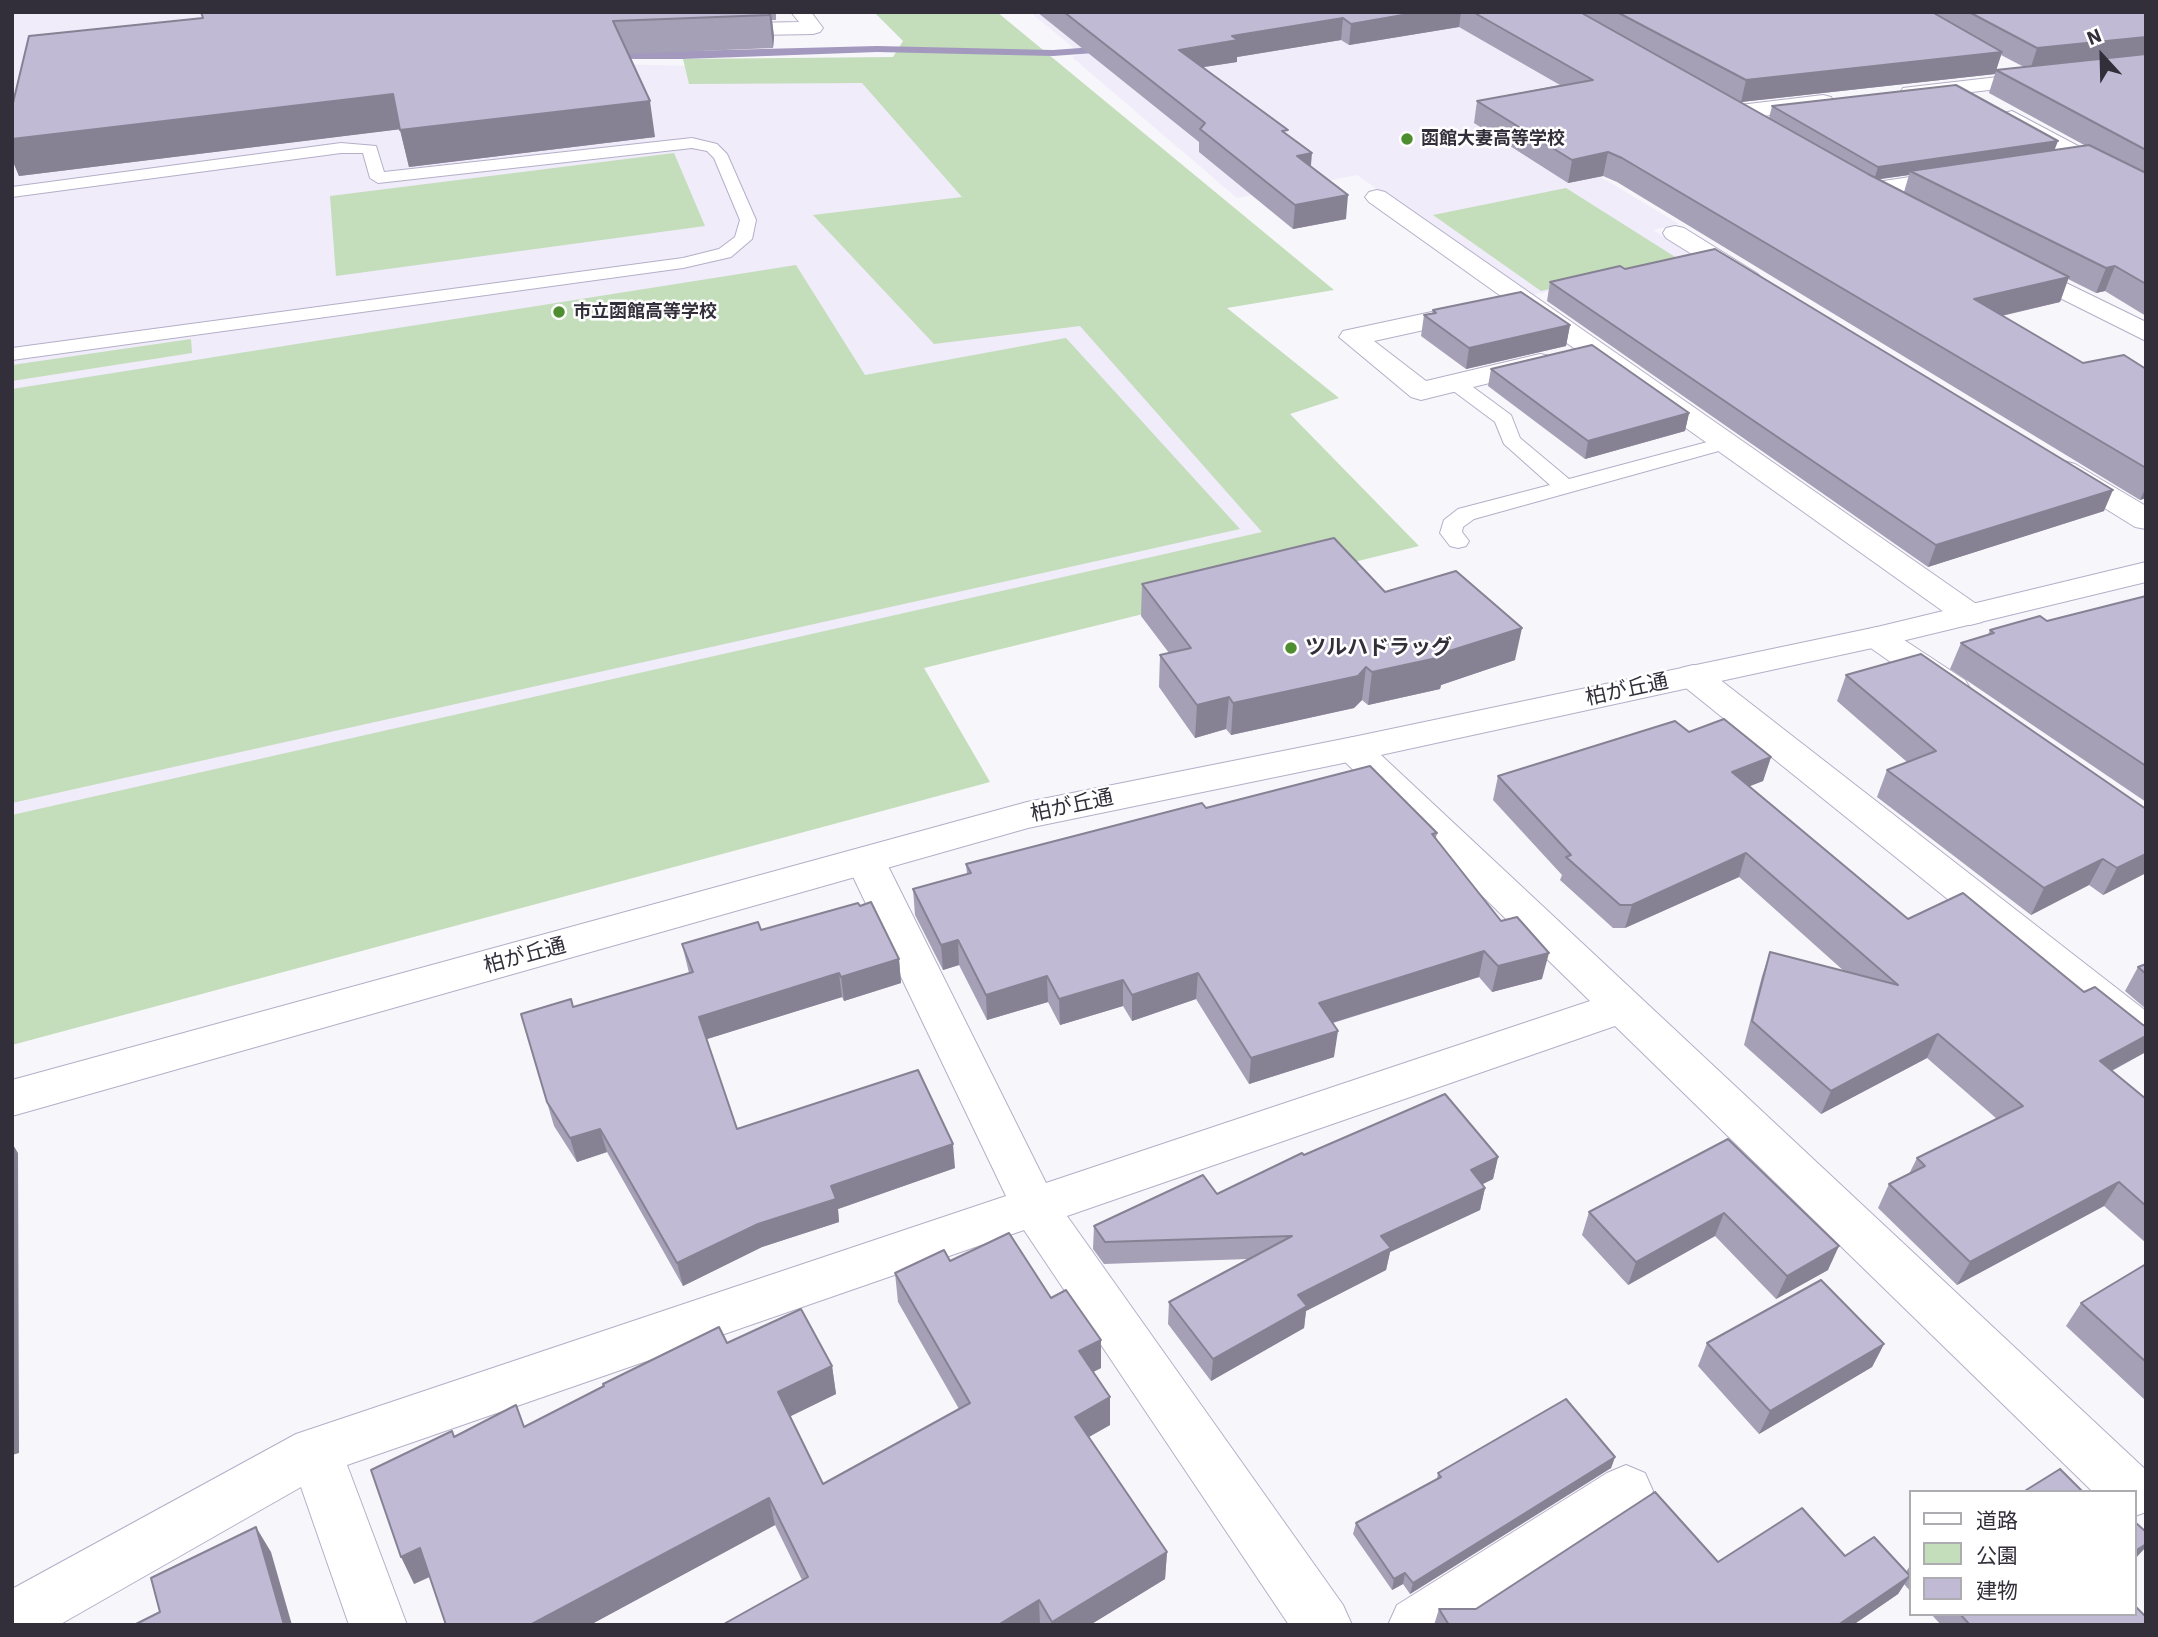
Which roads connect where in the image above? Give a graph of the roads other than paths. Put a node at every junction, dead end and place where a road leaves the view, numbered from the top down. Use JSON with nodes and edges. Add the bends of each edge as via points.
{"nodes":[{"id":1,"x":633,"y":12,"type":"edge"},
{"id":2,"x":801,"y":12,"type":"edge"},
{"id":3,"x":1992,"y":61,"type":"edge"},
{"id":4,"x":2146,"y":66,"type":"edge"},
{"id":5,"x":2026,"y":80,"type":"junction"},
{"id":6,"x":1691,"y":88,"type":"edge"},
{"id":7,"x":1958,"y":88,"type":"junction"},
{"id":8,"x":1892,"y":95,"type":"edge"},
{"id":9,"x":1839,"y":100,"type":"edge"},
{"id":10,"x":1737,"y":112,"type":"junction"},
{"id":11,"x":1773,"y":133,"type":"edge"},
{"id":12,"x":2085,"y":158,"type":"junction"},
{"id":13,"x":2044,"y":164,"type":"edge"},
{"id":14,"x":1977,"y":174,"type":"edge"},
{"id":15,"x":1845,"y":176,"type":"edge"},
{"id":16,"x":1870,"y":190,"type":"junction"},
{"id":17,"x":12,"y":192,"type":"edge"},
{"id":18,"x":2146,"y":192,"type":"edge"},
{"id":19,"x":1377,"y":197,"type":"dead end"},
{"id":20,"x":1910,"y":212,"type":"edge"},
{"id":21,"x":1675,"y":233,"type":"dead end"},
{"id":22,"x":1997,"y":256,"type":"edge"},
{"id":23,"x":1769,"y":291,"type":"edge"},
{"id":24,"x":1522,"y":300,"type":"junction"},
{"id":25,"x":2146,"y":333,"type":"edge"},
{"id":26,"x":1593,"y":349,"type":"junction"},
{"id":27,"x":12,"y":354,"type":"edge"},
{"id":28,"x":1455,"y":383,"type":"junction"},
{"id":29,"x":1726,"y":443,"type":"junction"},
{"id":30,"x":2040,"y":455,"type":"edge"},
{"id":31,"x":1566,"y":486,"type":"junction"},
{"id":32,"x":2146,"y":520,"type":"edge"},
{"id":33,"x":1458,"y":541,"type":"dead end"},
{"id":34,"x":2146,"y":572,"type":"edge"},
{"id":35,"x":1970,"y":615,"type":"junction"},
{"id":36,"x":1877,"y":637,"type":"junction"},
{"id":37,"x":1693,"y":676,"type":"junction"},
{"id":38,"x":1978,"y":707,"type":"edge"},
{"id":39,"x":1353,"y":749,"type":"junction"},
{"id":40,"x":866,"y":862,"type":"junction"},
{"id":41,"x":1622,"y":1007,"type":"junction"},
{"id":42,"x":2146,"y":1035,"type":"edge"},
{"id":43,"x":12,"y":1098,"type":"edge"},
{"id":44,"x":1035,"y":1208,"type":"junction"},
{"id":45,"x":315,"y":1451,"type":"junction"},
{"id":46,"x":2129,"y":1490,"type":"edge"},
{"id":47,"x":1626,"y":1491,"type":"dead end"},
{"id":48,"x":12,"y":1619,"type":"edge"},
{"id":49,"x":379,"y":1625,"type":"edge"},
{"id":50,"x":1323,"y":1625,"type":"edge"},
{"id":51,"x":1417,"y":1625,"type":"edge"}],
"edges":[{"from":1,"to":2,"type":"street","via":[[645,31],[813,28]]},
{"from":3,"to":5,"type":"street"},
{"from":4,"to":5,"type":"street"},
{"from":5,"to":7,"type":"street"},
{"from":6,"to":10,"type":"street"},
{"from":7,"to":8,"type":"street"},
{"from":7,"to":12,"type":"street"},
{"from":9,"to":10,"type":"street"},
{"from":10,"to":11,"type":"street"},
{"from":12,"to":13,"type":"street"},
{"from":12,"to":18,"type":"street"},
{"from":14,"to":16,"type":"street"},
{"from":15,"to":16,"type":"street"},
{"from":16,"to":20,"type":"street"},
{"from":17,"to":27,"type":"lane","via":[[341,148],[370,149],[378,178],[692,144],[712,148],[721,157],[748,220],[743,239],[725,253],[683,263]]},
{"from":19,"to":24,"type":"street"},
{"from":21,"to":23,"type":"street"},
{"from":22,"to":25,"type":"street"},
{"from":24,"to":26,"type":"street"},
{"from":24,"to":28,"type":"street","via":[[1353,338],[1421,391]]},
{"from":26,"to":28,"type":"street"},
{"from":26,"to":29,"type":"street"},
{"from":28,"to":31,"type":"lane","via":[[1504,419],[1511,440]]},
{"from":29,"to":31,"type":"lane"},
{"from":29,"to":35,"type":"street"},
{"from":30,"to":32,"type":"street"},
{"from":31,"to":33,"type":"lane","via":[[1466,514],[1452,526],[1451,533]]},
{"from":34,"to":35,"type":"street","name":"柏が丘通"},
{"from":35,"to":36,"type":"street","name":"柏が丘通"},
{"from":36,"to":37,"type":"street","name":"柏が丘通"},
{"from":36,"to":38,"type":"street"},
{"from":37,"to":39,"type":"street","name":"柏が丘通"},
{"from":37,"to":42,"type":"street"},
{"from":39,"to":40,"type":"street","name":"柏が丘通","via":[[1027,815]]},
{"from":39,"to":41,"type":"street"},
{"from":40,"to":43,"type":"street","name":"柏が丘通"},
{"from":40,"to":44,"type":"street"},
{"from":41,"to":44,"type":"street"},
{"from":41,"to":46,"type":"street"},
{"from":44,"to":45,"type":"street"},
{"from":44,"to":50,"type":"street"},
{"from":45,"to":48,"type":"street"},
{"from":45,"to":49,"type":"street"},
{"from":47,"to":51,"type":"street"}]}
